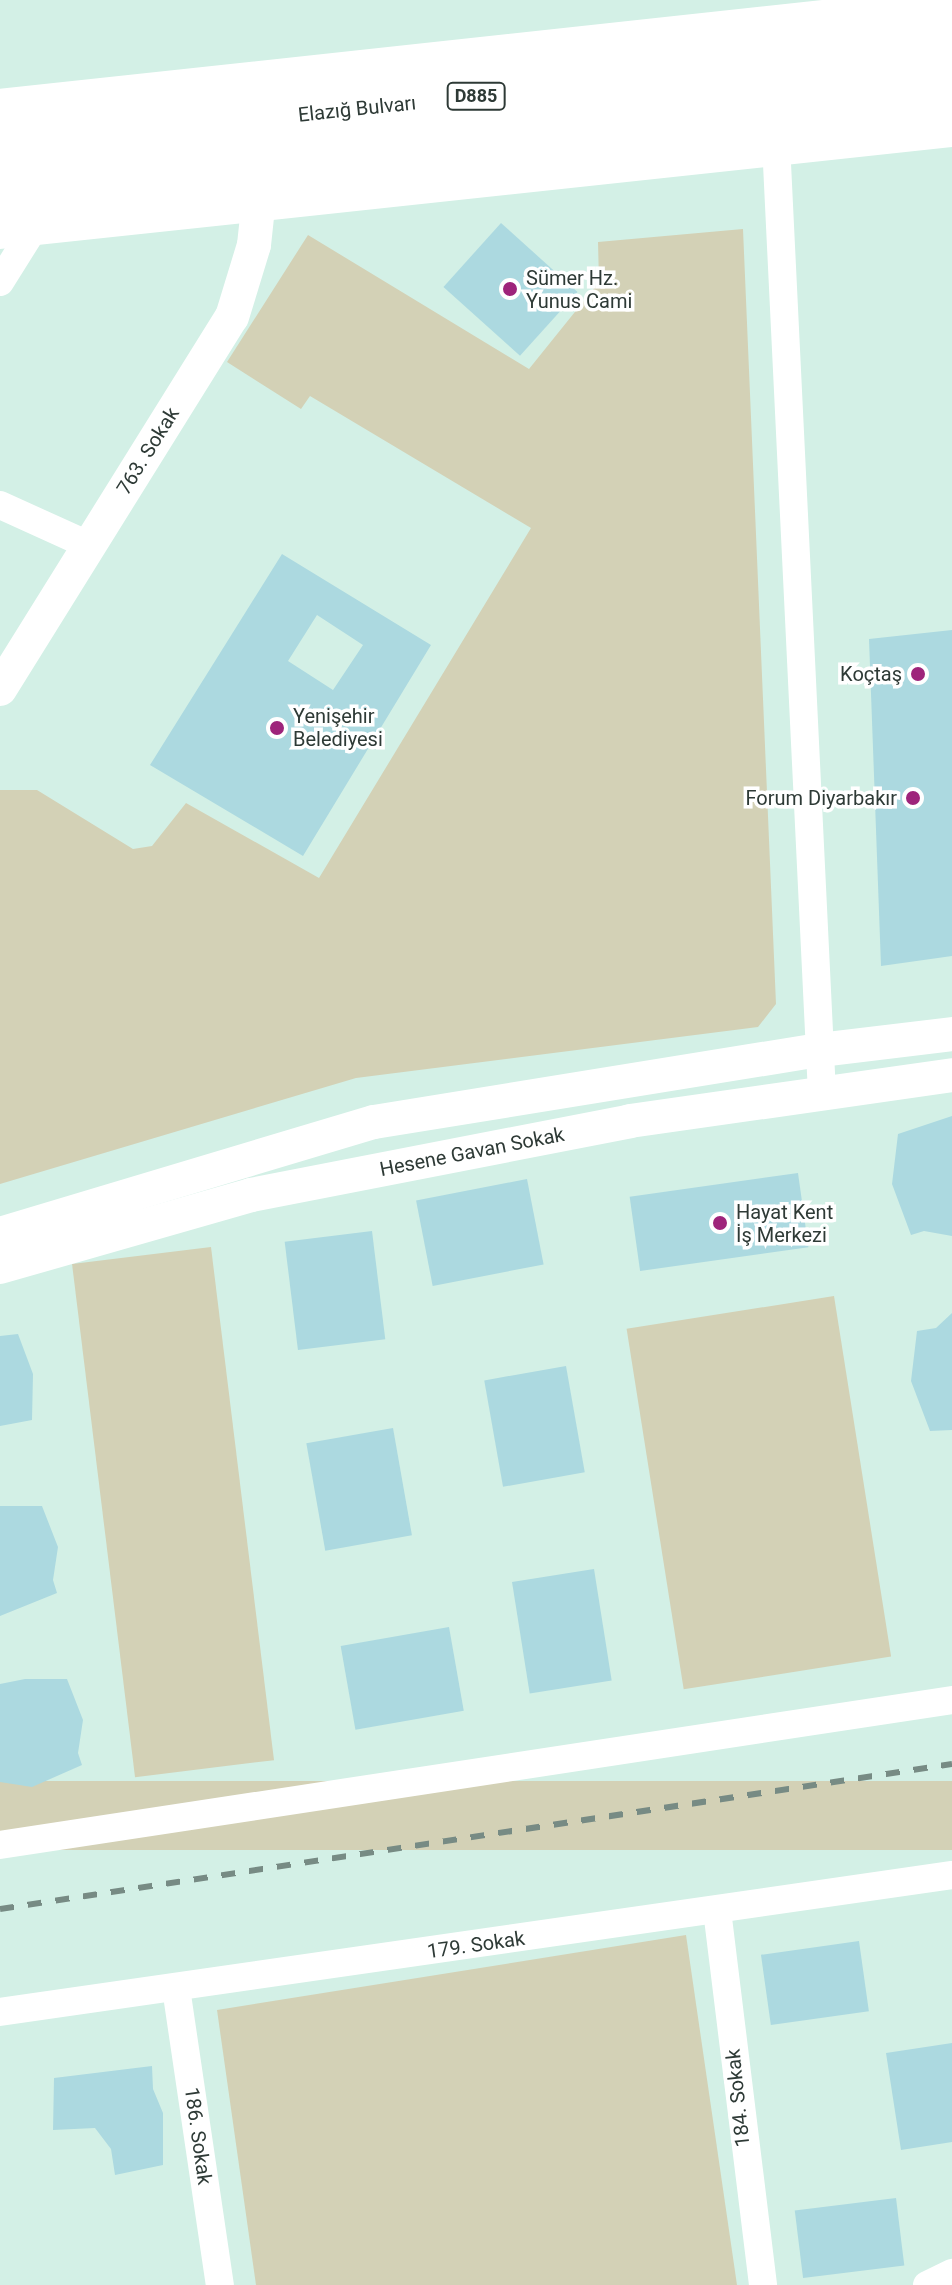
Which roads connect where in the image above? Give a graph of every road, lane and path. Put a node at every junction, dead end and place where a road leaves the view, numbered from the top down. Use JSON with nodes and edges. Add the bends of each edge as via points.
{"nodes":[{"id":1,"x":952,"y":8,"type":"edge"},
{"id":2,"x":823,"y":11,"type":"edge"},
{"id":3,"x":952,"y":46,"type":"edge"},
{"id":4,"x":952,"y":89,"type":"edge"},
{"id":5,"x":0,"y":111,"type":"edge"},
{"id":6,"x":952,"y":125,"type":"edge"},
{"id":7,"x":776,"y":143,"type":"junction"},
{"id":8,"x":0,"y":147,"type":"edge"},
{"id":9,"x":0,"y":190,"type":"edge"},
{"id":10,"x":259,"y":198,"type":"junction"},
{"id":11,"x":18,"y":225,"type":"edge"},
{"id":12,"x":0,"y":282,"type":"edge"},
{"id":13,"x":0,"y":505,"type":"edge"},
{"id":14,"x":88,"y":545,"type":"junction"},
{"id":15,"x":0,"y":689,"type":"edge"},
{"id":16,"x":952,"y":1034,"type":"edge"},
{"id":17,"x":820,"y":1050,"type":"junction"},
{"id":18,"x":952,"y":1075,"type":"edge"},
{"id":19,"x":822,"y":1094,"type":"junction"},
{"id":20,"x":0,"y":1234,"type":"edge"},
{"id":21,"x":0,"y":1267,"type":"edge"},
{"id":22,"x":952,"y":1700,"type":"edge"},
{"id":23,"x":0,"y":1845,"type":"edge"},
{"id":24,"x":952,"y":1875,"type":"edge"},
{"id":25,"x":717,"y":1910,"type":"junction"},
{"id":26,"x":176,"y":1988,"type":"junction"},
{"id":27,"x":0,"y":2012,"type":"edge"},
{"id":28,"x":952,"y":2273,"type":"edge"},
{"id":29,"x":220,"y":2285,"type":"edge"},
{"id":30,"x":763,"y":2285,"type":"edge"},
{"id":31,"x":927,"y":2285,"type":"edge"}],
"edges":[{"from":1,"to":2,"type":"highway"},
{"from":2,"to":5,"type":"highway"},
{"from":3,"to":8,"type":"highway","name":"Elazığ Bulvarı","number":"D885"},
{"from":4,"to":9,"type":"highway","name":"Elazığ Bulvarı","number":"D885"},
{"from":6,"to":7,"type":"highway"},
{"from":7,"to":10,"type":"highway"},
{"from":7,"to":17,"type":"street"},
{"from":10,"to":11,"type":"highway"},
{"from":10,"to":14,"type":"street","name":"763. Sokak","via":[[254,245],[232,317]]},
{"from":11,"to":12,"type":"street"},
{"from":13,"to":14,"type":"street"},
{"from":14,"to":15,"type":"street","name":"763. Sokak"},
{"from":16,"to":17,"type":"street"},
{"from":17,"to":19,"type":"street"},
{"from":17,"to":20,"type":"street","via":[[374,1122]]},
{"from":18,"to":19,"type":"street","name":"Hesene Gavan Sokak"},
{"from":19,"to":21,"type":"street","name":"Hesene Gavan Sokak","via":[[630,1121],[251,1195]]},
{"from":22,"to":23,"type":"street"},
{"from":24,"to":25,"type":"street","name":"179. Sokak"},
{"from":25,"to":26,"type":"street","name":"179. Sokak"},
{"from":25,"to":30,"type":"street","name":"184. Sokak"},
{"from":26,"to":27,"type":"street","name":"179. Sokak"},
{"from":26,"to":29,"type":"street","name":"186. Sokak"},
{"from":28,"to":31,"type":"street"}]}
